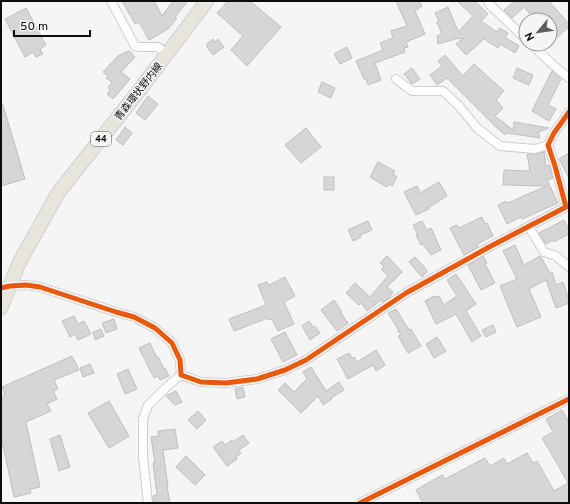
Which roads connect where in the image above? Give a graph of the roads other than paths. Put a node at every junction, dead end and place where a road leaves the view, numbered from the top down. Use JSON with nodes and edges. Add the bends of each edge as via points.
{"nodes":[{"id":1,"x":111,"y":1,"type":"edge"},
{"id":2,"x":207,"y":1,"type":"edge"},
{"id":3,"x":488,"y":1,"type":"edge"},
{"id":4,"x":518,"y":31,"type":"edge"},
{"id":5,"x":539,"y":52,"type":"edge"},
{"id":6,"x":168,"y":53,"type":"junction"},
{"id":7,"x":569,"y":78,"type":"edge"},
{"id":8,"x":396,"y":79,"type":"dead end"},
{"id":9,"x":569,"y":112,"type":"edge"},
{"id":10,"x":548,"y":145,"type":"junction"},
{"id":11,"x":529,"y":227,"type":"junction"},
{"id":12,"x":569,"y":267,"type":"edge"},
{"id":13,"x":10,"y":286,"type":"junction"},
{"id":14,"x":1,"y":308,"type":"edge"},
{"id":15,"x":181,"y":375,"type":"junction"},
{"id":16,"x":569,"y":399,"type":"edge"},
{"id":17,"x":148,"y":503,"type":"edge"},
{"id":18,"x":360,"y":503,"type":"edge"}],
"edges":[{"from":1,"to":6,"type":"street","via":[[135,46],[158,47]]},
{"from":2,"to":6,"type":"main road","name":"青森環状野内線","number":"44"},
{"from":3,"to":4,"type":"street"},
{"from":5,"to":7,"type":"street"},
{"from":6,"to":13,"type":"main road","name":"青森環状野内線","number":"44","via":[[58,193]]},
{"from":8,"to":10,"type":"street","via":[[412,91],[443,91],[477,128],[500,146],[535,149]]},
{"from":9,"to":10,"type":"street"},
{"from":10,"to":11,"type":"street","via":[[566,207]]},
{"from":11,"to":12,"type":"street","via":[[544,252],[556,256]]},
{"from":11,"to":15,"type":"street","via":[[406,293],[306,360],[284,370],[226,383],[201,382]]},
{"from":13,"to":14,"type":"main road","name":"青森環状野内線","number":"44"},
{"from":13,"to":15,"type":"street","via":[[40,287],[134,317],[148,324],[172,343],[180,360]]},
{"from":15,"to":17,"type":"street","via":[[148,405],[143,419],[143,457]]},
{"from":16,"to":18,"type":"street"}]}
